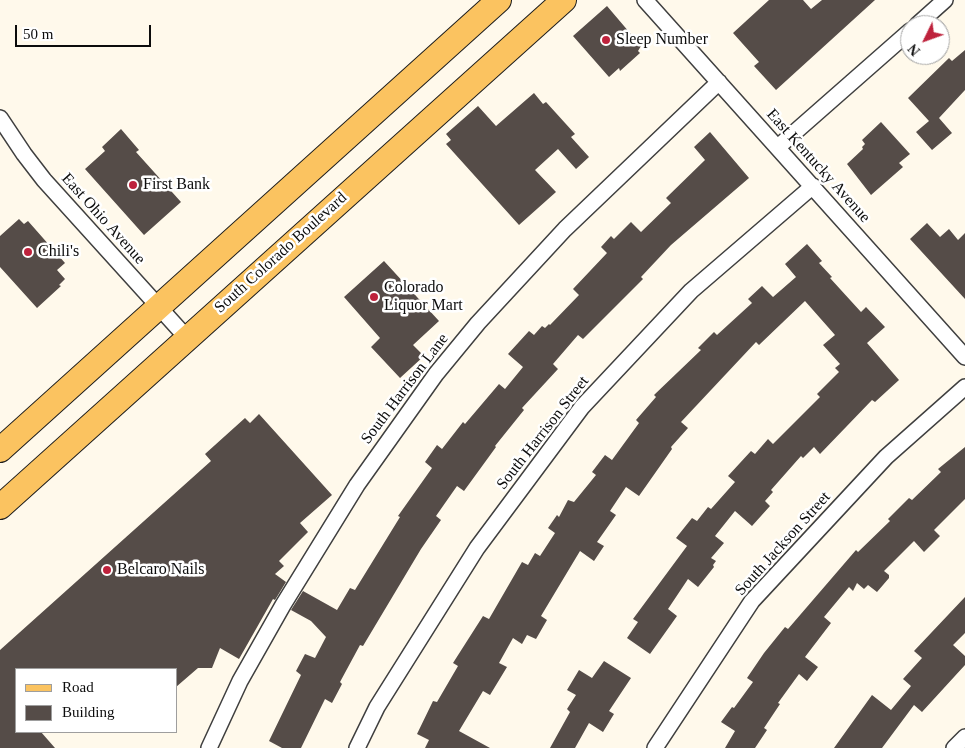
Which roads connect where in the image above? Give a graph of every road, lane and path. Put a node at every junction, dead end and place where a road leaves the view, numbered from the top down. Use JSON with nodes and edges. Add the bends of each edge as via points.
{"nodes":[{"id":1,"x":499,"y":0,"type":"edge"},
{"id":2,"x":564,"y":0,"type":"edge"},
{"id":3,"x":645,"y":0,"type":"edge"},
{"id":4,"x":945,"y":0,"type":"edge"},
{"id":5,"x":928,"y":15,"type":"edge"},
{"id":6,"x":900,"y":40,"type":"edge"},
{"id":7,"x":719,"y":82,"type":"junction"},
{"id":8,"x":0,"y":118,"type":"edge"},
{"id":9,"x":778,"y":147,"type":"junction"},
{"id":10,"x":813,"y":186,"type":"junction"},
{"id":11,"x":159,"y":306,"type":"junction"},
{"id":12,"x":188,"y":338,"type":"junction"},
{"id":13,"x":964,"y":353,"type":"edge"},
{"id":14,"x":965,"y":388,"type":"edge"},
{"id":15,"x":0,"y":450,"type":"edge"},
{"id":16,"x":0,"y":506,"type":"edge"},
{"id":17,"x":965,"y":737,"type":"edge"},
{"id":18,"x":209,"y":748,"type":"edge"},
{"id":19,"x":357,"y":748,"type":"edge"},
{"id":20,"x":655,"y":748,"type":"edge"},
{"id":21,"x":954,"y":748,"type":"edge"}],
"edges":[{"from":1,"to":11,"type":"main road"},
{"from":2,"to":12,"type":"main road","name":"South Colorado Boulevard"},
{"from":3,"to":7,"type":"street","name":"East Kentucky Avenue"},
{"from":4,"to":5,"type":"street"},
{"from":6,"to":9,"type":"street"},
{"from":7,"to":9,"type":"street","name":"East Kentucky Avenue"},
{"from":7,"to":18,"type":"street","name":"South Harrison Lane","via":[[565,229],[478,323],[436,374],[357,485],[283,605],[240,681]]},
{"from":8,"to":11,"type":"street","name":"East Ohio Avenue","via":[[44,180]]},
{"from":9,"to":10,"type":"street","name":"East Kentucky Avenue"},
{"from":10,"to":13,"type":"street","name":"East Kentucky Avenue"},
{"from":10,"to":19,"type":"street","name":"South Harrison Street","via":[[691,291],[582,407],[477,548],[382,699]]},
{"from":11,"to":12,"type":"street","name":"East Ohio Avenue"},
{"from":11,"to":15,"type":"main road"},
{"from":12,"to":16,"type":"main road","name":"South Colorado Boulevard"},
{"from":14,"to":20,"type":"street","name":"South Jackson Street","via":[[886,457],[752,601]]},
{"from":17,"to":21,"type":"street"}]}
